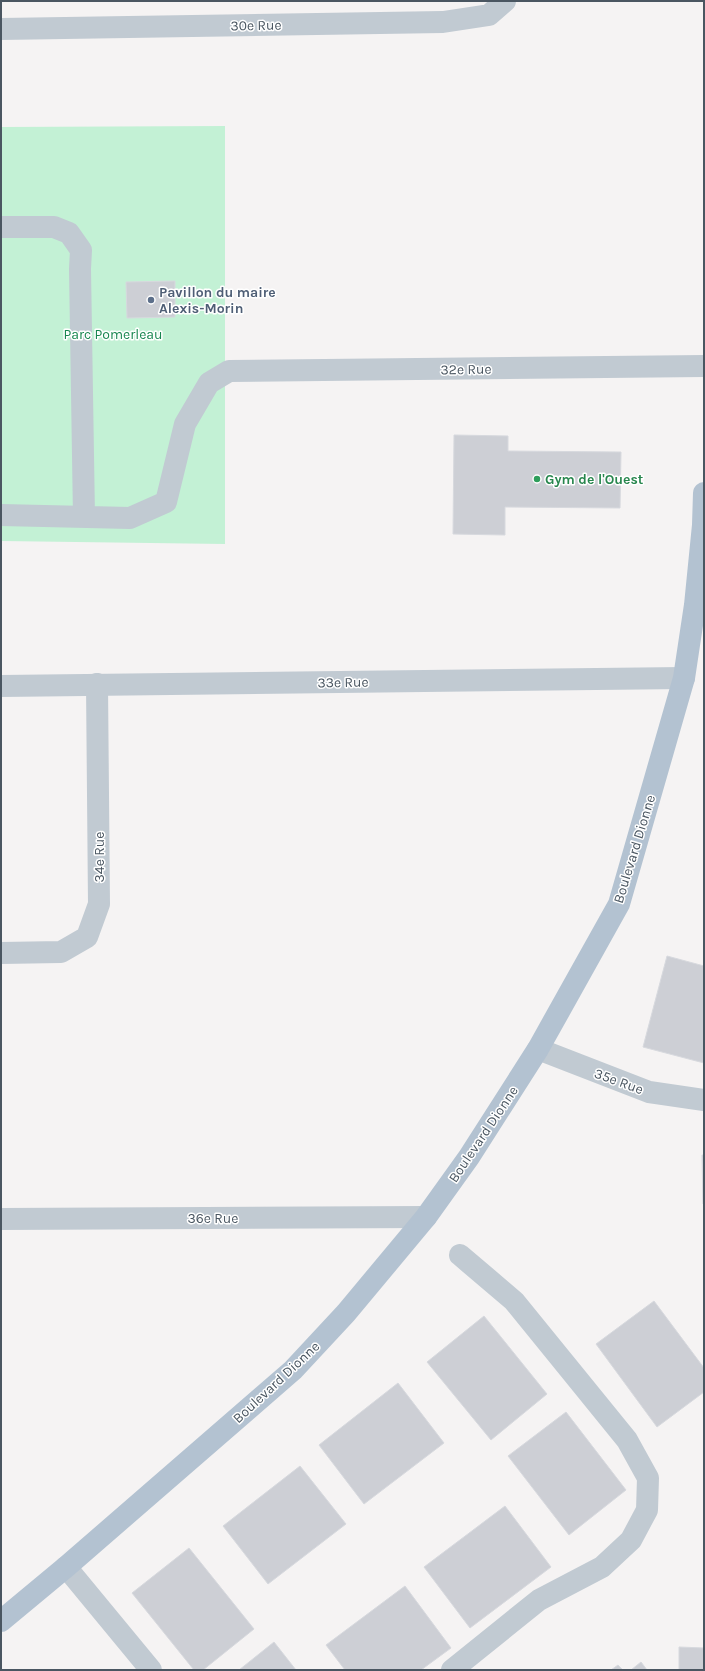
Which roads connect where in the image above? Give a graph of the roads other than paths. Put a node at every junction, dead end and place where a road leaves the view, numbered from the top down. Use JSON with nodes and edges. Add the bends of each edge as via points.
{"nodes":[{"id":1,"x":505,"y":1,"type":"edge"},
{"id":2,"x":1,"y":29,"type":"edge"},
{"id":3,"x":1,"y":227,"type":"edge"},
{"id":4,"x":704,"y":366,"type":"edge"},
{"id":5,"x":704,"y":493,"type":"edge"},
{"id":6,"x":1,"y":515,"type":"edge"},
{"id":7,"x":84,"y":518,"type":"junction"},
{"id":8,"x":684,"y":678,"type":"junction"},
{"id":9,"x":97,"y":684,"type":"junction"},
{"id":10,"x":1,"y":686,"type":"edge"},
{"id":11,"x":1,"y":953,"type":"edge"},
{"id":12,"x":538,"y":1049,"type":"junction"},
{"id":13,"x":704,"y":1100,"type":"edge"},
{"id":14,"x":426,"y":1217,"type":"junction"},
{"id":15,"x":1,"y":1218,"type":"edge"},
{"id":16,"x":460,"y":1255,"type":"dead end"},
{"id":17,"x":66,"y":1567,"type":"junction"},
{"id":18,"x":1,"y":1621,"type":"edge"},
{"id":19,"x":151,"y":1670,"type":"edge"},
{"id":20,"x":452,"y":1670,"type":"edge"}],
"edges":[{"from":1,"to":2,"type":"street","name":"30e Rue","via":[[489,15],[443,22]]},
{"from":3,"to":7,"type":"street","via":[[54,228],[69,233],[81,250]]},
{"from":4,"to":7,"type":"street","name":"32e Rue","via":[[228,371],[209,383],[185,424],[166,502],[130,518]]},
{"from":5,"to":8,"type":"main road","name":"Boulevard Dionne","via":[[695,605]]},
{"from":6,"to":7,"type":"street"},
{"from":8,"to":9,"type":"street","name":"33e Rue"},
{"from":8,"to":12,"type":"main road","name":"Boulevard Dionne","via":[[620,904]]},
{"from":9,"to":10,"type":"street","name":"33e Rue"},
{"from":9,"to":11,"type":"street","name":"34e Rue","via":[[99,904],[87,937],[61,952]]},
{"from":12,"to":13,"type":"street","name":"35e Rue","via":[[649,1092]]},
{"from":12,"to":14,"type":"main road","name":"Boulevard Dionne","via":[[469,1157]]},
{"from":14,"to":15,"type":"street","name":"36e Rue"},
{"from":14,"to":17,"type":"main road","name":"Boulevard Dionne","via":[[346,1313],[293,1370]]},
{"from":16,"to":20,"type":"street","via":[[514,1301],[627,1440],[648,1478],[647,1510],[631,1540],[602,1567],[539,1600]]},
{"from":17,"to":18,"type":"main road","name":"Boulevard Dionne"},
{"from":17,"to":19,"type":"street"}]}
